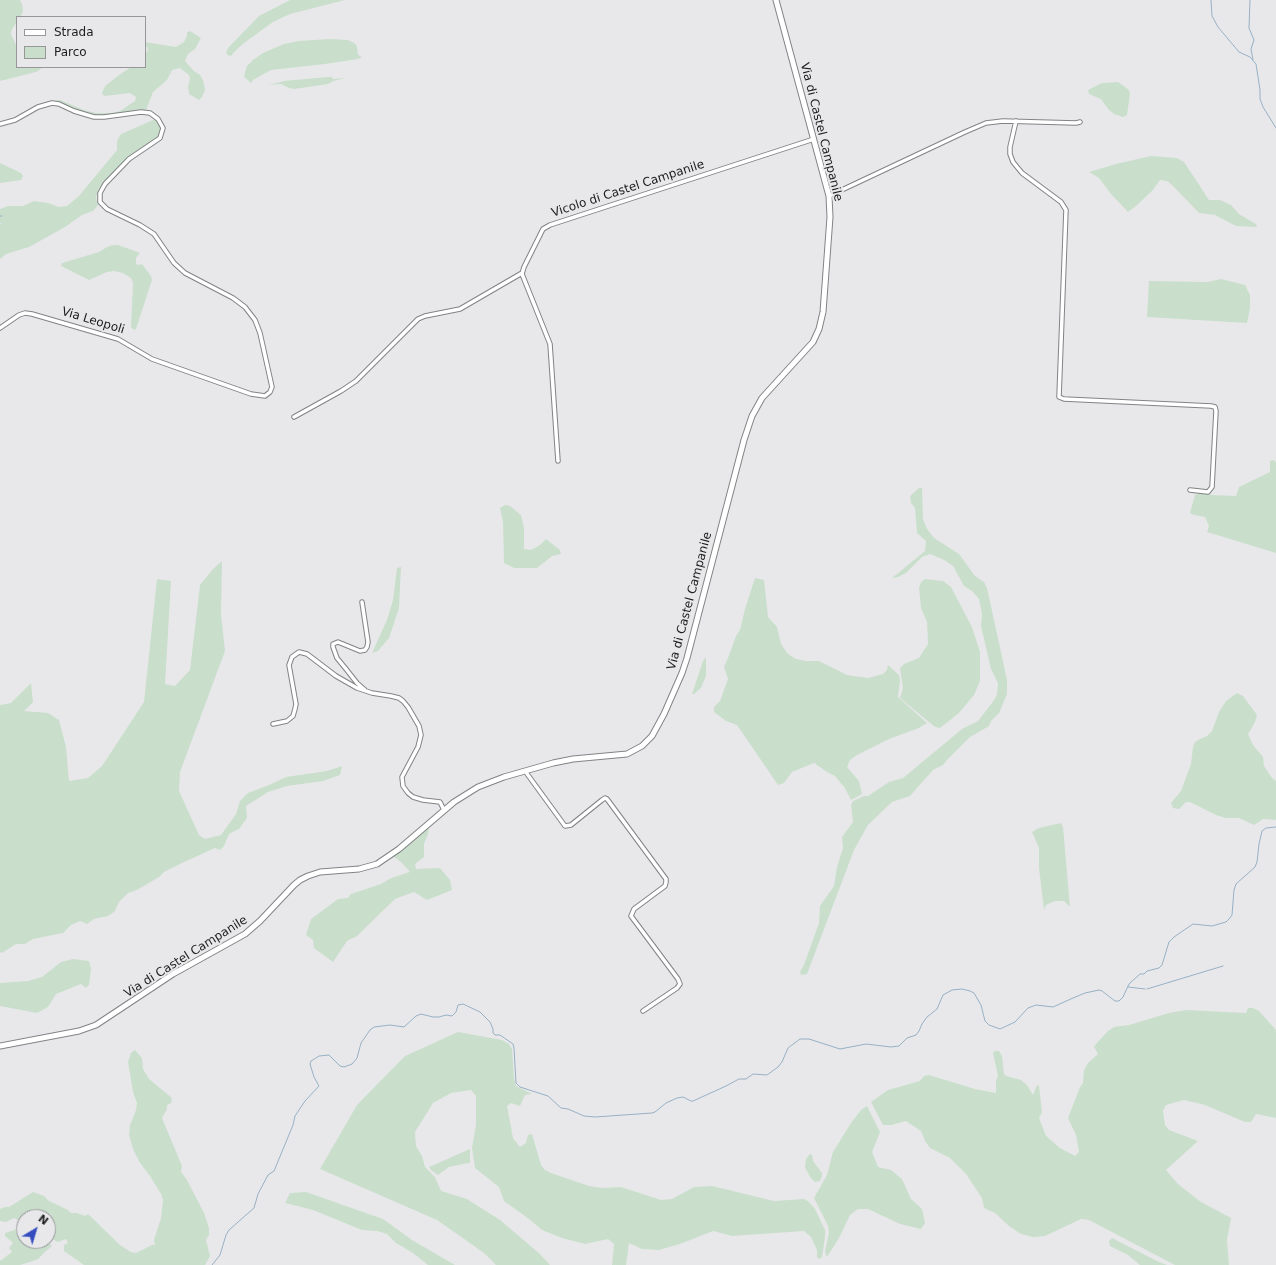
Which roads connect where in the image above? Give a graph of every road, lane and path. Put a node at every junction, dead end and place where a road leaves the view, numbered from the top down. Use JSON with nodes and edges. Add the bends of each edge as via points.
{"nodes":[{"id":1,"x":776,"y":0,"type":"edge"},
{"id":2,"x":1016,"y":121,"type":"junction"},
{"id":3,"x":1080,"y":122,"type":"dead end"},
{"id":4,"x":0,"y":124,"type":"edge"},
{"id":5,"x":814,"y":139,"type":"junction"},
{"id":6,"x":829,"y":196,"type":"junction"},
{"id":7,"x":522,"y":273,"type":"junction"},
{"id":8,"x":0,"y":328,"type":"edge"},
{"id":9,"x":294,"y":417,"type":"dead end"},
{"id":10,"x":558,"y":461,"type":"dead end"},
{"id":11,"x":1190,"y":490,"type":"dead end"},
{"id":12,"x":362,"y":602,"type":"dead end"},
{"id":13,"x":370,"y":692,"type":"junction"},
{"id":14,"x":273,"y":724,"type":"dead end"},
{"id":15,"x":525,"y":771,"type":"junction"},
{"id":16,"x":444,"y":810,"type":"junction"},
{"id":17,"x":643,"y":1010,"type":"dead end"},
{"id":18,"x":0,"y":1046,"type":"edge"}],
"edges":[{"from":1,"to":5,"type":"street","name":"Via di Castel Campanile"},
{"from":2,"to":3,"type":"street"},
{"from":2,"to":6,"type":"street","via":[[979,126]]},
{"from":2,"to":11,"type":"street","via":[[1010,148],[1013,162],[1020,172],[1061,202],[1066,210],[1059,397],[1214,407],[1216,411],[1212,487],[1208,492]]},
{"from":4,"to":8,"type":"street","name":"Via Leopoli","via":[[52,103],[94,117],[141,112],[152,114],[160,121],[163,128],[160,138],[137,152],[102,186],[99,200],[104,207],[154,234],[182,271],[245,307],[255,320],[260,333],[272,383],[271,389],[265,396],[258,396],[152,359],[118,339],[39,315],[22,314]]},
{"from":5,"to":6,"type":"street","name":"Via di Castel Campanile"},
{"from":5,"to":7,"type":"street","name":"Vicolo di Castel Campanile","via":[[549,225],[542,230]]},
{"from":6,"to":15,"type":"street","name":"Via di Castel Campanile","via":[[826,277],[819,329],[812,344],[762,398],[752,416],[687,658],[657,726],[646,743],[629,753],[563,761]]},
{"from":7,"to":9,"type":"street","via":[[460,310],[418,319],[356,381]]},
{"from":7,"to":10,"type":"street","via":[[550,347]]},
{"from":12,"to":13,"type":"street","via":[[367,647],[360,651],[338,642],[333,648],[350,675]]},
{"from":13,"to":14,"type":"street","via":[[352,686],[307,654],[299,652],[292,657],[289,664],[296,709],[287,721]]},
{"from":13,"to":16,"type":"street","via":[[396,697],[408,707],[419,726],[421,737],[403,775],[403,785],[412,796],[438,802]]},
{"from":15,"to":16,"type":"street","name":"Via di Castel Campanile","via":[[476,788]]},
{"from":15,"to":17,"type":"street","via":[[565,826],[571,825],[605,798],[608,799],[666,879],[665,886],[634,909],[631,916],[680,984]]},
{"from":16,"to":18,"type":"street","name":"Via di Castel Campanile","via":[[399,849],[377,864],[359,869],[320,872],[303,879],[245,934],[173,974],[96,1025],[79,1031]]}]}
